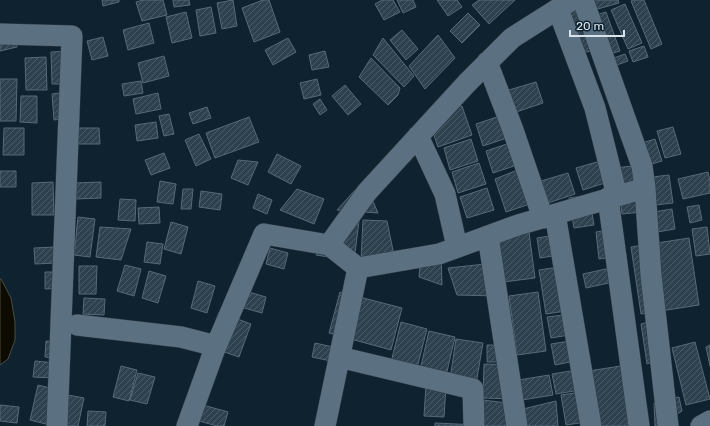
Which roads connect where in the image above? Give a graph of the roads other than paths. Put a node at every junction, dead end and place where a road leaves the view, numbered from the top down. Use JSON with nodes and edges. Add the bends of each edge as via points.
{"nodes":[{"id":1,"x":583,"y":0,"type":"edge"},
{"id":2,"x":565,"y":4,"type":"edge"},
{"id":3,"x":0,"y":34,"type":"edge"},
{"id":4,"x":487,"y":62,"type":"junction"},
{"id":5,"x":418,"y":136,"type":"junction"},
{"id":6,"x":645,"y":188,"type":"junction"},
{"id":7,"x":613,"y":197,"type":"junction"},
{"id":8,"x":549,"y":216,"type":"junction"},
{"id":9,"x":488,"y":236,"type":"junction"},
{"id":10,"x":329,"y":245,"type":"junction"},
{"id":11,"x":457,"y":247,"type":"junction"},
{"id":12,"x":358,"y":268,"type":"junction"},
{"id":13,"x":77,"y":325,"type":"dead end"},
{"id":14,"x":216,"y":346,"type":"junction"},
{"id":15,"x":339,"y":356,"type":"junction"},
{"id":16,"x":710,"y":421,"type":"edge"},
{"id":17,"x":57,"y":426,"type":"edge"},
{"id":18,"x":187,"y":426,"type":"edge"},
{"id":19,"x":325,"y":426,"type":"edge"},
{"id":20,"x":474,"y":426,"type":"edge"},
{"id":21,"x":517,"y":426,"type":"edge"},
{"id":22,"x":591,"y":426,"type":"edge"},
{"id":23,"x":639,"y":426,"type":"edge"},
{"id":24,"x":668,"y":426,"type":"edge"},
{"id":25,"x":701,"y":426,"type":"edge"}],
"edges":[{"from":1,"to":6,"type":"street","via":[[642,166]]},
{"from":2,"to":4,"type":"street","via":[[512,38]]},
{"from":2,"to":7,"type":"street","via":[[595,108]]},
{"from":3,"to":17,"type":"street","via":[[72,36]]},
{"from":4,"to":5,"type":"street"},
{"from":4,"to":8,"type":"street"},
{"from":5,"to":10,"type":"street","via":[[368,192]]},
{"from":5,"to":11,"type":"street","via":[[445,194]]},
{"from":6,"to":7,"type":"street"},
{"from":6,"to":24,"type":"street","via":[[651,275]]},
{"from":7,"to":8,"type":"street"},
{"from":7,"to":23,"type":"street"},
{"from":8,"to":9,"type":"street"},
{"from":8,"to":22,"type":"street"},
{"from":9,"to":11,"type":"street"},
{"from":9,"to":21,"type":"street"},
{"from":10,"to":12,"type":"street"},
{"from":10,"to":14,"type":"street","via":[[264,234]]},
{"from":11,"to":12,"type":"street","via":[[439,254]]},
{"from":12,"to":15,"type":"street"},
{"from":13,"to":14,"type":"street","via":[[181,338]]},
{"from":14,"to":18,"type":"street"},
{"from":15,"to":19,"type":"street"},
{"from":15,"to":20,"type":"street","via":[[473,389]]},
{"from":16,"to":25,"type":"street"}]}
